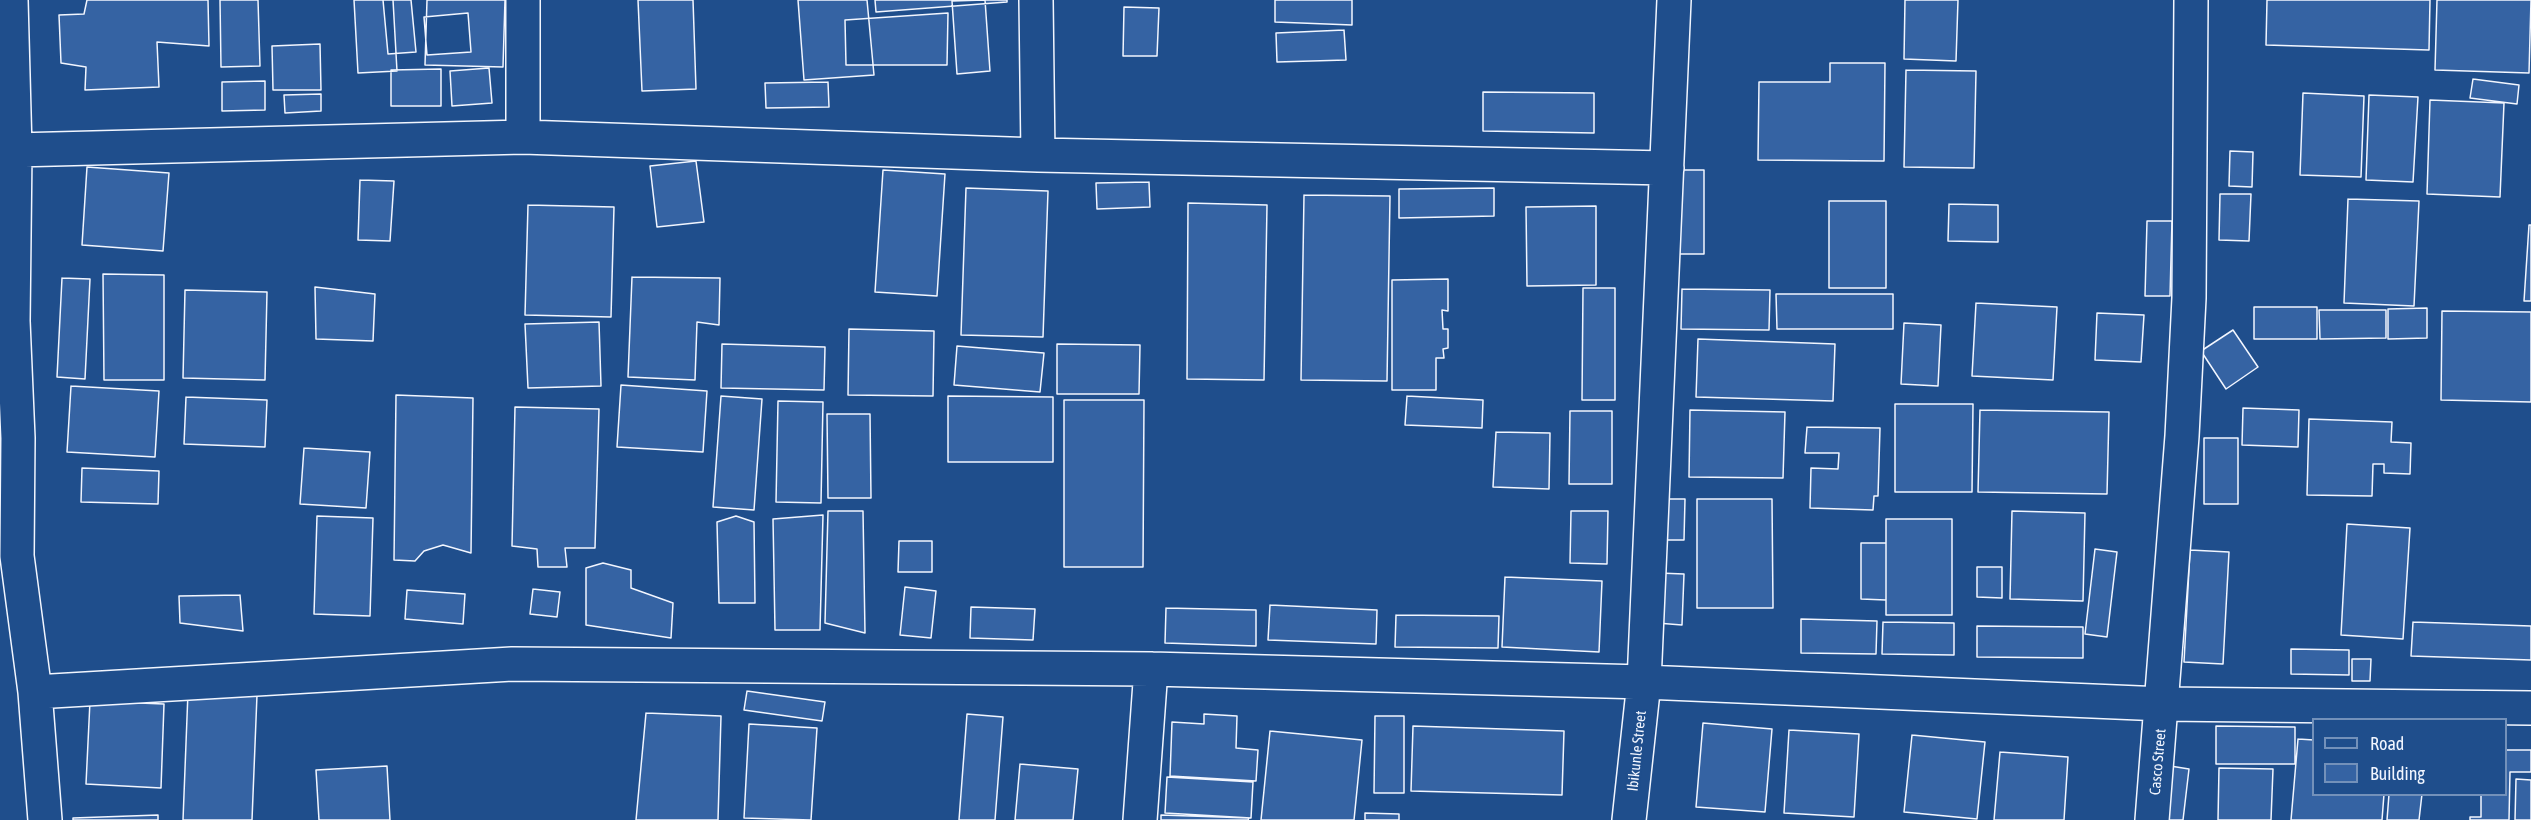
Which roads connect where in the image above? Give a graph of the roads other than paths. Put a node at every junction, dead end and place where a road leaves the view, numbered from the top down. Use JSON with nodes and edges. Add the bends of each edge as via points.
{"nodes":[{"id":1,"x":11,"y":0,"type":"edge"},
{"id":2,"x":523,"y":0,"type":"edge"},
{"id":3,"x":1036,"y":0,"type":"edge"},
{"id":4,"x":1674,"y":0,"type":"edge"},
{"id":5,"x":2191,"y":0,"type":"edge"},
{"id":6,"x":523,"y":137,"type":"junction"},
{"id":7,"x":15,"y":150,"type":"junction"},
{"id":8,"x":1038,"y":155,"type":"junction"},
{"id":9,"x":1667,"y":168,"type":"junction"},
{"id":10,"x":1151,"y":669,"type":"junction"},
{"id":11,"x":1644,"y":682,"type":"junction"},
{"id":12,"x":35,"y":692,"type":"junction"},
{"id":13,"x":2163,"y":704,"type":"junction"},
{"id":14,"x":2531,"y":708,"type":"edge"},
{"id":15,"x":45,"y":820,"type":"edge"},
{"id":16,"x":1140,"y":820,"type":"edge"},
{"id":17,"x":1629,"y":820,"type":"edge"},
{"id":18,"x":2152,"y":820,"type":"edge"}],
"edges":[{"from":1,"to":7,"type":"street"},
{"from":2,"to":6,"type":"street"},
{"from":3,"to":8,"type":"street"},
{"from":4,"to":9,"type":"street","name":"Ibikunle Street"},
{"from":5,"to":13,"type":"street","name":"Casco Street","via":[[2188,309]]},
{"from":6,"to":7,"type":"street"},
{"from":6,"to":8,"type":"street"},
{"from":7,"to":12,"type":"street","via":[[17,556]]},
{"from":8,"to":9,"type":"street"},
{"from":9,"to":11,"type":"street","name":"Ibikunle Street"},
{"from":10,"to":11,"type":"street"},
{"from":10,"to":12,"type":"street","via":[[512,664]]},
{"from":10,"to":16,"type":"street"},
{"from":11,"to":13,"type":"street"},
{"from":11,"to":17,"type":"street","name":"Ibikunle Street"},
{"from":12,"to":15,"type":"street"},
{"from":13,"to":14,"type":"street"},
{"from":13,"to":18,"type":"street","name":"Casco Street"}]}
